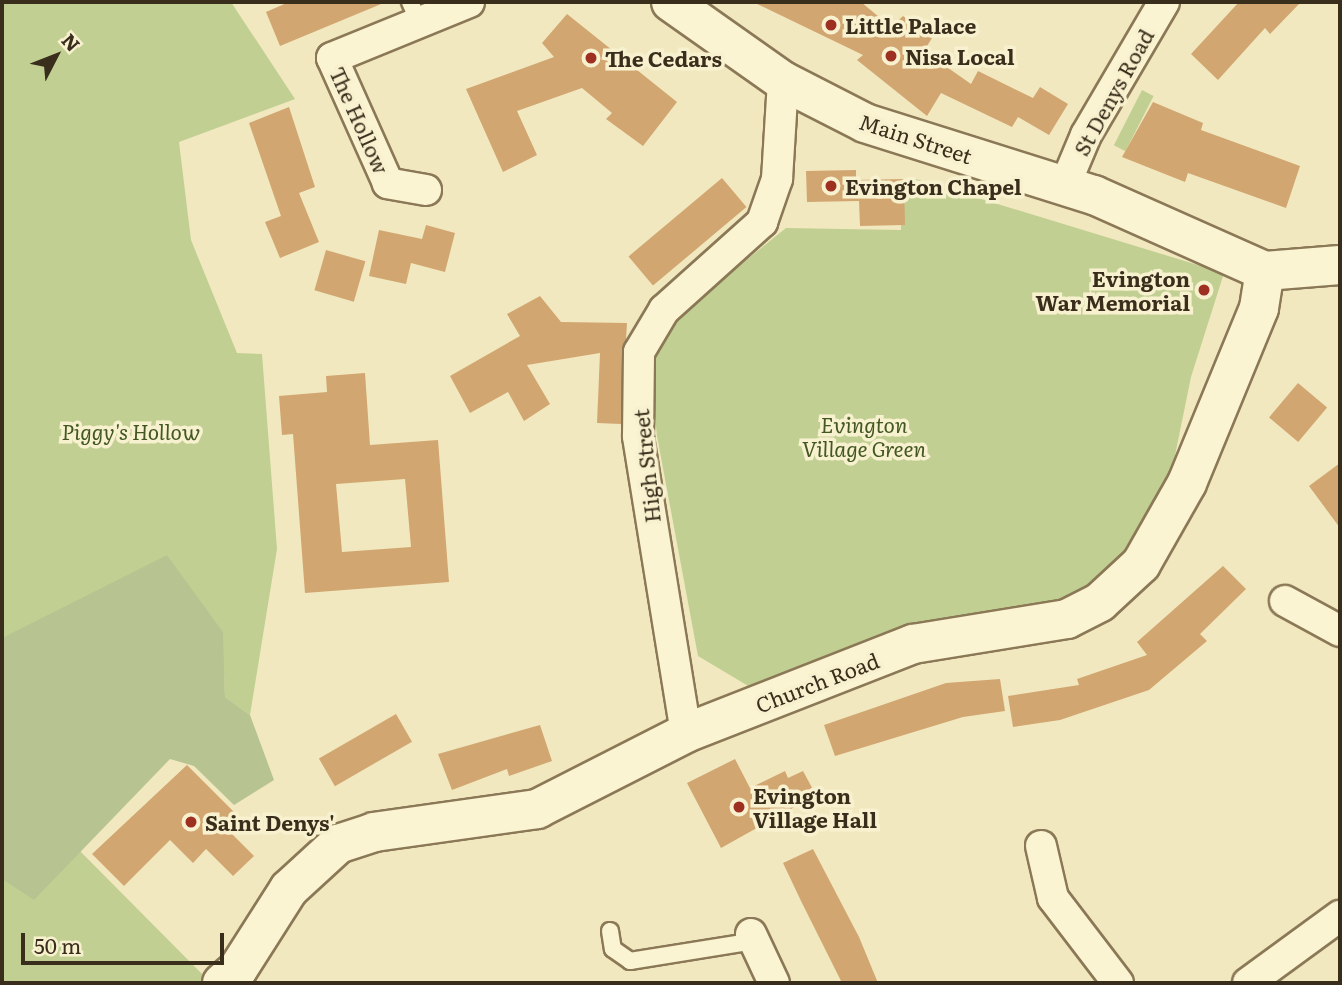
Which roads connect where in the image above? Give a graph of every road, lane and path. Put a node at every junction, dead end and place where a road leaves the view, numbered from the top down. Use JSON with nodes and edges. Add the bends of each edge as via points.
{"nodes":[{"id":1,"x":469,"y":2,"type":"edge"},
{"id":2,"x":671,"y":2,"type":"edge"},
{"id":3,"x":1164,"y":2,"type":"edge"},
{"id":4,"x":414,"y":12,"type":"edge"},
{"id":5,"x":783,"y":81,"type":"junction"},
{"id":6,"x":1065,"y":185,"type":"junction"},
{"id":7,"x":426,"y":190,"type":"dead end"},
{"id":8,"x":1340,"y":265,"type":"edge"},
{"id":9,"x":1265,"y":271,"type":"junction"},
{"id":10,"x":1285,"y":601,"type":"dead end"},
{"id":11,"x":1340,"y":631,"type":"edge"},
{"id":12,"x":686,"y":733,"type":"junction"},
{"id":13,"x":1041,"y":846,"type":"dead end"},
{"id":14,"x":1340,"y":916,"type":"edge"},
{"id":15,"x":610,"y":931,"type":"dead end"},
{"id":16,"x":753,"y":937,"type":"joint"},
{"id":17,"x":238,"y":979,"type":"edge"},
{"id":18,"x":774,"y":983,"type":"edge"},
{"id":19,"x":1118,"y":983,"type":"edge"},
{"id":20,"x":1248,"y":983,"type":"edge"}],
"edges":[{"from":1,"to":4,"type":"street"},
{"from":2,"to":5,"type":"street","name":"Main Street"},
{"from":3,"to":6,"type":"street","name":"St Denys Road","via":[[1086,135]]},
{"from":4,"to":7,"type":"street","name":"The Hollow","via":[[332,58],[380,193]]},
{"from":5,"to":6,"type":"street","name":"Main Street","via":[[865,123]]},
{"from":5,"to":12,"type":"street","name":"High Street","via":[[777,180],[762,222],[664,310],[639,352],[638,436]]},
{"from":6,"to":9,"type":"street","name":"Main Street","via":[[1160,220]]},
{"from":8,"to":9,"type":"street"},
{"from":9,"to":12,"type":"street","name":"Church Road","via":[[1259,308],[1187,483],[1140,564],[1100,603],[1067,619],[913,644]]},
{"from":10,"to":11,"type":"street"},
{"from":12,"to":17,"type":"street","name":"Church Road","via":[[537,809],[374,832],[338,844],[289,889]]},
{"from":13,"to":19,"type":"street","via":[[1054,898]]},
{"from":14,"to":20,"type":"street"},
{"from":15,"to":16,"type":"lane","via":[[612,949],[630,961]]},
{"from":16,"to":18,"type":"street"}]}
